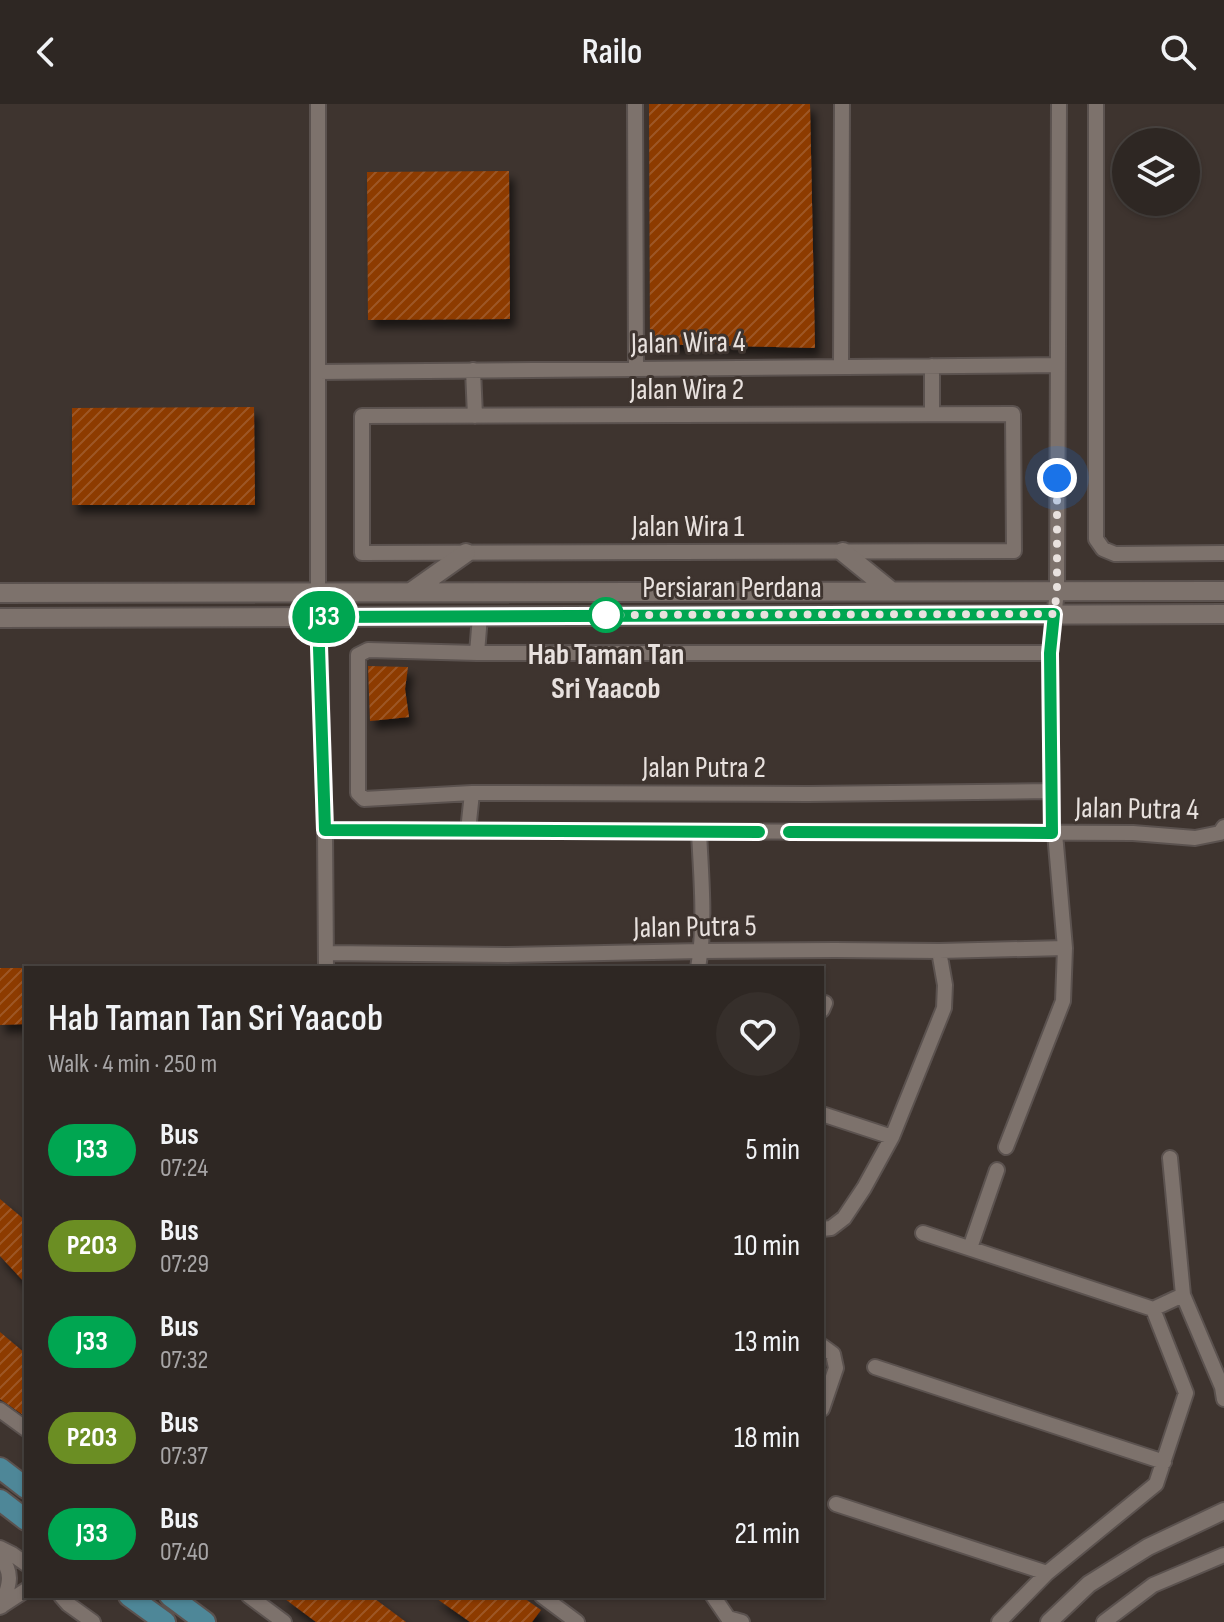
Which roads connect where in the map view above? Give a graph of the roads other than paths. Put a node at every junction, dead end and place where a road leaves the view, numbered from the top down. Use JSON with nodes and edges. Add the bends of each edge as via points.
{"nodes":[{"id":1,"x":318,"y":104,"type":"edge"},
{"id":2,"x":635,"y":104,"type":"edge"},
{"id":3,"x":842,"y":104,"type":"edge"},
{"id":4,"x":1059,"y":104,"type":"edge"},
{"id":5,"x":1096,"y":104,"type":"edge"},
{"id":6,"x":1058,"y":365,"type":"junction"},
{"id":7,"x":932,"y":366,"type":"junction"},
{"id":8,"x":841,"y":367,"type":"junction"},
{"id":9,"x":636,"y":369,"type":"junction"},
{"id":10,"x":473,"y":370,"type":"junction"},
{"id":11,"x":318,"y":372,"type":"junction"},
{"id":12,"x":932,"y":414,"type":"junction"},
{"id":13,"x":475,"y":416,"type":"junction"},
{"id":14,"x":1014,"y":551,"type":"joint"},
{"id":15,"x":843,"y":552,"type":"junction"},
{"id":16,"x":362,"y":553,"type":"joint"},
{"id":17,"x":466,"y":553,"type":"junction"},
{"id":18,"x":1224,"y":553,"type":"edge"},
{"id":19,"x":891,"y":591,"type":"junction"},
{"id":20,"x":1057,"y":591,"type":"junction"},
{"id":21,"x":1224,"y":591,"type":"edge"},
{"id":22,"x":318,"y":592,"type":"junction"},
{"id":23,"x":411,"y":592,"type":"junction"},
{"id":24,"x":0,"y":593,"type":"edge"},
{"id":25,"x":1054,"y":614,"type":"junction"},
{"id":26,"x":1224,"y":614,"type":"edge"},
{"id":27,"x":480,"y":616,"type":"junction"},
{"id":28,"x":318,"y":617,"type":"junction"},
{"id":29,"x":0,"y":618,"type":"edge"},
{"id":30,"x":477,"y":653,"type":"junction"},
{"id":31,"x":1050,"y":653,"type":"junction"},
{"id":32,"x":1051,"y":791,"type":"junction"},
{"id":33,"x":472,"y":793,"type":"junction"},
{"id":34,"x":1224,"y":827,"type":"edge"},
{"id":35,"x":325,"y":830,"type":"junction"},
{"id":36,"x":468,"y":831,"type":"junction"},
{"id":37,"x":699,"y":832,"type":"junction"},
{"id":38,"x":1054,"y":833,"type":"junction"},
{"id":39,"x":1065,"y":948,"type":"junction"},
{"id":40,"x":701,"y":951,"type":"junction"},
{"id":41,"x":939,"y":951,"type":"junction"},
{"id":42,"x":326,"y":960,"type":"edge"},
{"id":43,"x":587,"y":961,"type":"edge"},
{"id":44,"x":698,"y":966,"type":"edge"},
{"id":45,"x":824,"y":1115,"type":"edge"},
{"id":46,"x":892,"y":1137,"type":"junction"},
{"id":47,"x":1006,"y":1147,"type":"dead end"},
{"id":48,"x":1170,"y":1158,"type":"dead end"},
{"id":49,"x":997,"y":1170,"type":"dead end"},
{"id":50,"x":824,"y":1229,"type":"edge"},
{"id":51,"x":923,"y":1233,"type":"dead end"},
{"id":52,"x":970,"y":1248,"type":"junction"},
{"id":53,"x":1183,"y":1295,"type":"junction"},
{"id":54,"x":1153,"y":1309,"type":"junction"},
{"id":55,"x":828,"y":1350,"type":"edge"},
{"id":56,"x":875,"y":1367,"type":"dead end"},
{"id":57,"x":1224,"y":1399,"type":"edge"},
{"id":58,"x":824,"y":1403,"type":"edge"},
{"id":59,"x":0,"y":1410,"type":"edge"},
{"id":60,"x":24,"y":1428,"type":"edge"},
{"id":61,"x":1164,"y":1462,"type":"junction"},
{"id":62,"x":0,"y":1468,"type":"edge"},
{"id":63,"x":24,"y":1486,"type":"edge"},
{"id":64,"x":0,"y":1500,"type":"edge"},
{"id":65,"x":836,"y":1504,"type":"dead end"},
{"id":66,"x":1224,"y":1511,"type":"edge"},
{"id":67,"x":24,"y":1518,"type":"edge"},
{"id":68,"x":0,"y":1548,"type":"edge"},
{"id":69,"x":1224,"y":1555,"type":"edge"},
{"id":70,"x":0,"y":1557,"type":"edge"},
{"id":71,"x":24,"y":1563,"type":"edge"},
{"id":72,"x":1047,"y":1573,"type":"junction"},
{"id":73,"x":24,"y":1591,"type":"edge"},
{"id":74,"x":132,"y":1598,"type":"edge"},
{"id":75,"x":173,"y":1598,"type":"edge"},
{"id":76,"x":252,"y":1598,"type":"edge"},
{"id":77,"x":545,"y":1598,"type":"edge"},
{"id":78,"x":714,"y":1598,"type":"edge"},
{"id":79,"x":65,"y":1600,"type":"edge"},
{"id":80,"x":1,"y":1607,"type":"edge"},
{"id":81,"x":93,"y":1622,"type":"edge"},
{"id":82,"x":165,"y":1622,"type":"edge"},
{"id":83,"x":205,"y":1622,"type":"edge"},
{"id":84,"x":284,"y":1622,"type":"edge"},
{"id":85,"x":577,"y":1622,"type":"edge"},
{"id":86,"x":742,"y":1622,"type":"edge"},
{"id":87,"x":999,"y":1622,"type":"edge"},
{"id":88,"x":1049,"y":1622,"type":"edge"},
{"id":89,"x":1104,"y":1622,"type":"edge"}],
"edges":[{"from":1,"to":11,"type":"street"},
{"from":2,"to":9,"type":"street"},
{"from":3,"to":8,"type":"street"},
{"from":4,"to":6,"type":"street"},
{"from":5,"to":18,"type":"street","via":[[1096,539],[1115,554]]},
{"from":6,"to":7,"type":"street","name":"Jalan Wira 4"},
{"from":6,"to":20,"type":"street"},
{"from":7,"to":8,"type":"street","name":"Jalan Wira 4"},
{"from":7,"to":12,"type":"street"},
{"from":8,"to":9,"type":"street","name":"Jalan Wira 4"},
{"from":9,"to":10,"type":"street","name":"Jalan Wira 4"},
{"from":10,"to":11,"type":"street","name":"Jalan Wira 4"},
{"from":10,"to":13,"type":"street"},
{"from":11,"to":22,"type":"street"},
{"from":12,"to":13,"type":"street","name":"Jalan Wira 2"},
{"from":12,"to":14,"type":"street","name":"Jalan Wira 2","via":[[1013,414]]},
{"from":13,"to":16,"type":"street","name":"Jalan Wira 2","via":[[362,416]]},
{"from":14,"to":15,"type":"street","name":"Jalan Wira 1"},
{"from":15,"to":17,"type":"street","name":"Jalan Wira 1"},
{"from":15,"to":19,"type":"main road"},
{"from":16,"to":17,"type":"street","name":"Jalan Wira 1"},
{"from":17,"to":23,"type":"main road"},
{"from":19,"to":20,"type":"main road","name":"Persiaran Perdana"},
{"from":19,"to":23,"type":"main road","name":"Persiaran Perdana"},
{"from":20,"to":21,"type":"main road","name":"Persiaran Perdana"},
{"from":20,"to":25,"type":"street"},
{"from":22,"to":23,"type":"main road","name":"Persiaran Perdana"},
{"from":22,"to":24,"type":"main road","name":"Persiaran Perdana"},
{"from":22,"to":28,"type":"street"},
{"from":25,"to":26,"type":"main road","name":"Persiaran Perdana"},
{"from":25,"to":27,"type":"main road","name":"Persiaran Perdana"},
{"from":25,"to":31,"type":"street"},
{"from":27,"to":28,"type":"main road","name":"Persiaran Perdana"},
{"from":27,"to":30,"type":"street"},
{"from":28,"to":29,"type":"main road","name":"Persiaran Perdana"},
{"from":28,"to":35,"type":"street"},
{"from":30,"to":31,"type":"street"},
{"from":30,"to":33,"type":"street","name":"Jalan Putra 2","via":[[368,650],[358,655],[358,793],[364,799]]},
{"from":31,"to":32,"type":"street"},
{"from":32,"to":33,"type":"street","name":"Jalan Putra 2"},
{"from":32,"to":38,"type":"street"},
{"from":33,"to":36,"type":"street"},
{"from":34,"to":38,"type":"street","name":"Jalan Putra 4","via":[[1220,833],[1195,838]]},
{"from":35,"to":36,"type":"street","name":"Jalan Putra 4"},
{"from":35,"to":42,"type":"street"},
{"from":36,"to":37,"type":"street","name":"Jalan Putra 4"},
{"from":37,"to":38,"type":"street","name":"Jalan Putra 4"},
{"from":37,"to":40,"type":"street"},
{"from":38,"to":39,"type":"street"},
{"from":39,"to":41,"type":"street","name":"Jalan Putra 5"},
{"from":39,"to":47,"type":"street","via":[[1063,1001]]},
{"from":40,"to":41,"type":"street","name":"Jalan Putra 5"},
{"from":40,"to":43,"type":"street","name":"Jalan Putra 5"},
{"from":40,"to":44,"type":"street"},
{"from":41,"to":46,"type":"street","via":[[944,1008]]},
{"from":42,"to":43,"type":"street","name":"Jalan Putra 5","via":[[506,955]]},
{"from":45,"to":46,"type":"street"},
{"from":46,"to":50,"type":"street","via":[[844,1218]]},
{"from":48,"to":53,"type":"street"},
{"from":49,"to":52,"type":"street"},
{"from":51,"to":52,"type":"street"},
{"from":52,"to":54,"type":"street"},
{"from":53,"to":54,"type":"street"},
{"from":53,"to":57,"type":"street"},
{"from":54,"to":61,"type":"street","via":[[1186,1393]]},
{"from":55,"to":58,"type":"street","via":[[836,1368]]},
{"from":56,"to":61,"type":"street"},
{"from":59,"to":60,"type":"street"},
{"from":61,"to":72,"type":"street","via":[[1156,1484]]},
{"from":62,"to":63,"type":"main road"},
{"from":64,"to":67,"type":"main road"},
{"from":65,"to":72,"type":"street"},
{"from":66,"to":88,"type":"street","via":[[1101,1576]]},
{"from":68,"to":71,"type":"street"},
{"from":69,"to":89,"type":"street","via":[[1153,1585]]},
{"from":70,"to":80,"type":"street","via":[[11,1579]]},
{"from":72,"to":87,"type":"street"},
{"from":73,"to":80,"type":"street"},
{"from":74,"to":82,"type":"main road"},
{"from":75,"to":83,"type":"main road"},
{"from":76,"to":84,"type":"street"},
{"from":77,"to":85,"type":"street"},
{"from":78,"to":86,"type":"street","via":[[728,1618]]},
{"from":79,"to":81,"type":"street"}]}
